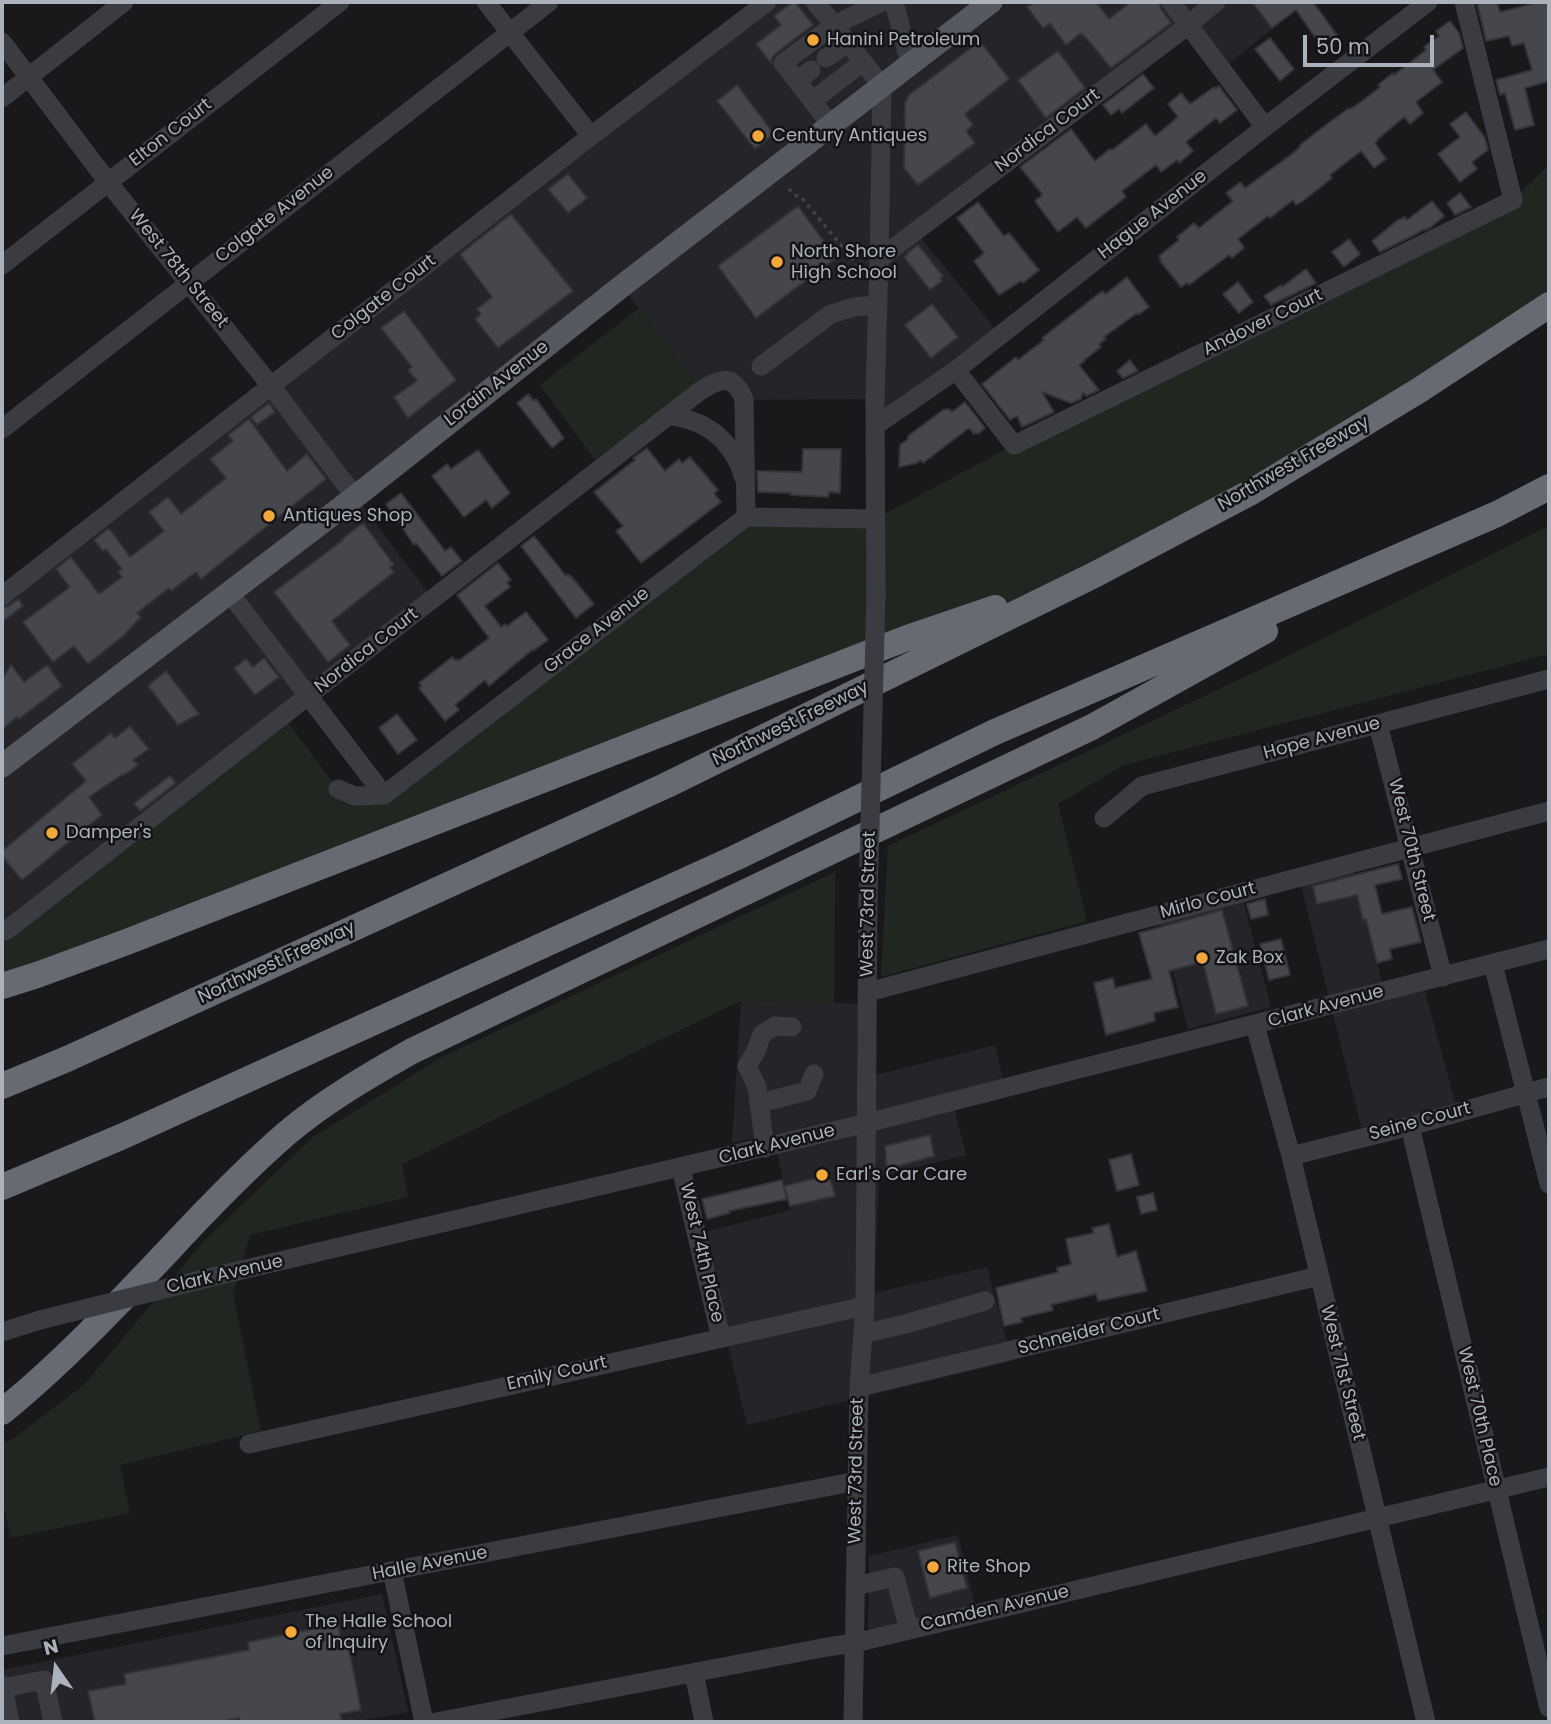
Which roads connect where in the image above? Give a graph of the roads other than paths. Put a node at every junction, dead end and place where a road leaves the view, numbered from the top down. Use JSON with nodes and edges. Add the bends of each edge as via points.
{"nodes":[{"id":1,"x":124,"y":2,"type":"edge"},
{"id":2,"x":340,"y":2,"type":"edge"},
{"id":3,"x":486,"y":2,"type":"edge"},
{"id":4,"x":549,"y":2,"type":"edge"},
{"id":5,"x":767,"y":2,"type":"edge"},
{"id":6,"x":816,"y":2,"type":"edge"},
{"id":7,"x":882,"y":2,"type":"edge"},
{"id":8,"x":894,"y":2,"type":"edge"},
{"id":9,"x":991,"y":2,"type":"edge"},
{"id":10,"x":1171,"y":2,"type":"edge"},
{"id":11,"x":1216,"y":2,"type":"edge"},
{"id":12,"x":1428,"y":2,"type":"edge"},
{"id":13,"x":1464,"y":2,"type":"edge"},
{"id":14,"x":834,"y":25,"type":"junction"},
{"id":15,"x":1188,"y":25,"type":"junction"},
{"id":16,"x":509,"y":33,"type":"junction"},
{"id":17,"x":2,"y":42,"type":"edge"},
{"id":18,"x":848,"y":43,"type":"junction"},
{"id":19,"x":863,"y":62,"type":"junction"},
{"id":20,"x":910,"y":63,"type":"junction"},
{"id":21,"x":811,"y":70,"type":"junction"},
{"id":22,"x":29,"y":76,"type":"junction"},
{"id":23,"x":881,"y":86,"type":"junction"},
{"id":24,"x":2,"y":98,"type":"edge"},
{"id":25,"x":812,"y":101,"type":"junction"},
{"id":26,"x":831,"y":125,"type":"junction"},
{"id":27,"x":1265,"y":127,"type":"junction"},
{"id":28,"x":591,"y":136,"type":"junction"},
{"id":29,"x":108,"y":182,"type":"junction"},
{"id":30,"x":879,"y":259,"type":"junction"},
{"id":31,"x":2,"y":265,"type":"edge"},
{"id":32,"x":188,"y":282,"type":"junction"},
{"id":33,"x":878,"y":305,"type":"junction"},
{"id":34,"x":1549,"y":305,"type":"edge"},
{"id":35,"x":761,"y":366,"type":"dead end"},
{"id":36,"x":956,"y":370,"type":"junction"},
{"id":37,"x":271,"y":386,"type":"junction"},
{"id":38,"x":670,"y":415,"type":"junction"},
{"id":39,"x":875,"y":426,"type":"junction"},
{"id":40,"x":2,"y":429,"type":"edge"},
{"id":41,"x":1549,"y":487,"type":"edge"},
{"id":42,"x":747,"y":494,"type":"junction"},
{"id":43,"x":355,"y":496,"type":"junction"},
{"id":44,"x":746,"y":517,"type":"junction"},
{"id":45,"x":875,"y":519,"type":"junction"},
{"id":46,"x":1398,"y":557,"type":"junction"},
{"id":47,"x":1096,"y":573,"type":"junction"},
{"id":48,"x":229,"y":592,"type":"junction"},
{"id":49,"x":2,"y":596,"type":"edge"},
{"id":50,"x":1549,"y":679,"type":"edge"},
{"id":51,"x":308,"y":696,"type":"junction"},
{"id":52,"x":1378,"y":723,"type":"junction"},
{"id":53,"x":2,"y":766,"type":"edge"},
{"id":54,"x":338,"y":789,"type":"dead end"},
{"id":55,"x":384,"y":795,"type":"junction"},
{"id":56,"x":1549,"y":811,"type":"edge"},
{"id":57,"x":1104,"y":818,"type":"dead end"},
{"id":58,"x":1411,"y":847,"type":"junction"},
{"id":59,"x":2,"y":932,"type":"edge"},
{"id":60,"x":1549,"y":949,"type":"edge"},
{"id":61,"x":1493,"y":964,"type":"junction"},
{"id":62,"x":1443,"y":976,"type":"junction"},
{"id":63,"x":2,"y":986,"type":"edge"},
{"id":64,"x":867,"y":992,"type":"junction"},
{"id":65,"x":1255,"y":1025,"type":"junction"},
{"id":66,"x":792,"y":1027,"type":"dead end"},
{"id":67,"x":814,"y":1074,"type":"dead end"},
{"id":68,"x":2,"y":1086,"type":"edge"},
{"id":69,"x":1549,"y":1087,"type":"edge"},
{"id":70,"x":1527,"y":1093,"type":"junction"},
{"id":71,"x":760,"y":1103,"type":"junction"},
{"id":72,"x":867,"y":1124,"type":"junction"},
{"id":73,"x":1410,"y":1126,"type":"junction"},
{"id":74,"x":765,"y":1148,"type":"junction"},
{"id":75,"x":1291,"y":1156,"type":"junction"},
{"id":76,"x":681,"y":1168,"type":"junction"},
{"id":77,"x":1549,"y":1184,"type":"edge"},
{"id":78,"x":2,"y":1187,"type":"edge"},
{"id":79,"x":1319,"y":1276,"type":"junction"},
{"id":80,"x":985,"y":1301,"type":"dead end"},
{"id":81,"x":865,"y":1306,"type":"junction"},
{"id":82,"x":2,"y":1332,"type":"edge"},
{"id":83,"x":863,"y":1334,"type":"junction"},
{"id":84,"x":721,"y":1338,"type":"junction"},
{"id":85,"x":859,"y":1387,"type":"junction"},
{"id":86,"x":2,"y":1412,"type":"edge"},
{"id":87,"x":248,"y":1444,"type":"dead end"},
{"id":88,"x":1549,"y":1477,"type":"edge"},
{"id":89,"x":858,"y":1481,"type":"junction"},
{"id":90,"x":1496,"y":1489,"type":"junction"},
{"id":91,"x":1378,"y":1518,"type":"junction"},
{"id":92,"x":392,"y":1571,"type":"junction"},
{"id":93,"x":856,"y":1586,"type":"junction"},
{"id":94,"x":909,"y":1630,"type":"junction"},
{"id":95,"x":855,"y":1643,"type":"junction"},
{"id":96,"x":2,"y":1646,"type":"edge"},
{"id":97,"x":694,"y":1672,"type":"junction"},
{"id":98,"x":2,"y":1686,"type":"edge"},
{"id":99,"x":1549,"y":1708,"type":"edge"},
{"id":100,"x":10,"y":1722,"type":"edge"},
{"id":101,"x":53,"y":1722,"type":"edge"},
{"id":102,"x":424,"y":1722,"type":"edge"},
{"id":103,"x":436,"y":1722,"type":"edge"},
{"id":104,"x":704,"y":1722,"type":"edge"},
{"id":105,"x":853,"y":1722,"type":"edge"},
{"id":106,"x":1426,"y":1722,"type":"edge"}],
"edges":[{"from":1,"to":22,"type":"street"},
{"from":2,"to":29,"type":"street","name":"Elton Court"},
{"from":3,"to":16,"type":"street"},
{"from":4,"to":16,"type":"street","name":"Colgate Avenue"},
{"from":5,"to":28,"type":"street","name":"Colgate Court"},
{"from":6,"to":14,"type":"street"},
{"from":7,"to":14,"type":"street"},
{"from":8,"to":20,"type":"street"},
{"from":9,"to":20,"type":"main road","name":"Lorain Avenue"},
{"from":10,"to":15,"type":"street"},
{"from":11,"to":15,"type":"street","name":"Nordica Court"},
{"from":12,"to":27,"type":"street","name":"Hague Avenue"},
{"from":13,"to":36,"type":"street","name":"Andover Court","via":[[1513,200],[1013,446]]},
{"from":14,"to":18,"type":"street"},
{"from":14,"to":21,"type":"street","via":[[783,63]]},
{"from":15,"to":27,"type":"street"},
{"from":15,"to":30,"type":"street","name":"Nordica Court"},
{"from":16,"to":28,"type":"street"},
{"from":16,"to":32,"type":"street","name":"Colgate Avenue"},
{"from":17,"to":22,"type":"street","name":"West 78th Street"},
{"from":18,"to":19,"type":"street"},
{"from":18,"to":21,"type":"street"},
{"from":19,"to":23,"type":"street"},
{"from":19,"to":25,"type":"street"},
{"from":20,"to":23,"type":"main road","name":"Lorain Avenue"},
{"from":21,"to":25,"type":"street"},
{"from":22,"to":24,"type":"street"},
{"from":22,"to":29,"type":"street","name":"West 78th Street"},
{"from":23,"to":26,"type":"main road","name":"Lorain Avenue"},
{"from":23,"to":30,"type":"street","name":"West 73rd Street"},
{"from":25,"to":26,"type":"street"},
{"from":26,"to":43,"type":"main road","name":"Lorain Avenue"},
{"from":27,"to":36,"type":"street","name":"Hague Avenue"},
{"from":28,"to":37,"type":"street","name":"Colgate Court"},
{"from":29,"to":31,"type":"street","name":"Elton Court"},
{"from":29,"to":32,"type":"street","name":"West 78th Street"},
{"from":30,"to":33,"type":"street","name":"West 73rd Street"},
{"from":32,"to":37,"type":"street","name":"West 78th Street"},
{"from":32,"to":40,"type":"street","name":"Colgate Avenue"},
{"from":33,"to":35,"type":"street","via":[[831,314]]},
{"from":33,"to":39,"type":"street","name":"West 73rd Street"},
{"from":34,"to":47,"type":"highway","name":"Northwest Freeway","via":[[1265,484]]},
{"from":36,"to":39,"type":"street","name":"Hague Avenue"},
{"from":37,"to":43,"type":"street","name":"West 78th Street"},
{"from":37,"to":49,"type":"street","name":"Colgate Court"},
{"from":38,"to":42,"type":"street","via":[[715,432],[735,457]]},
{"from":38,"to":42,"type":"street","name":"Nordica Court","via":[[714,382],[725,380],[735,385],[744,400]]},
{"from":38,"to":51,"type":"street","name":"Nordica Court"},
{"from":39,"to":45,"type":"street","name":"West 73rd Street"},
{"from":41,"to":46,"type":"highway"},
{"from":42,"to":44,"type":"street"},
{"from":43,"to":48,"type":"main road","name":"Lorain Avenue"},
{"from":44,"to":45,"type":"street"},
{"from":44,"to":55,"type":"street","name":"Grace Avenue"},
{"from":45,"to":64,"type":"street","name":"West 73rd Street","bridge":true},
{"from":46,"to":78,"type":"highway","via":[[995,732],[722,863]]},
{"from":46,"to":86,"type":"highway","via":[[1092,727],[371,1074],[288,1132]]},
{"from":47,"to":63,"type":"highway","via":[[907,638],[137,938]]},
{"from":47,"to":68,"type":"highway","name":"Northwest Freeway","via":[[667,785]]},
{"from":48,"to":51,"type":"street"},
{"from":48,"to":53,"type":"main road","name":"Lorain Avenue"},
{"from":50,"to":52,"type":"street","name":"Hope Avenue"},
{"from":51,"to":55,"type":"street"},
{"from":51,"to":59,"type":"street","name":"Nordica Court"},
{"from":52,"to":57,"type":"street","name":"Hope Avenue","via":[[1142,786]]},
{"from":52,"to":58,"type":"street","name":"West 70th Street"},
{"from":54,"to":55,"type":"street","via":[[355,796]]},
{"from":56,"to":58,"type":"street","name":"Mirlo Court"},
{"from":58,"to":62,"type":"street","name":"West 70th Street"},
{"from":58,"to":64,"type":"street","name":"Mirlo Court"},
{"from":60,"to":61,"type":"street","name":"Clark Avenue"},
{"from":61,"to":62,"type":"street","name":"Clark Avenue"},
{"from":61,"to":70,"type":"street"},
{"from":62,"to":65,"type":"street","name":"Clark Avenue"},
{"from":64,"to":72,"type":"street","name":"West 73rd Street"},
{"from":65,"to":72,"type":"street","name":"Clark Avenue"},
{"from":65,"to":75,"type":"street","name":"West 71st Street"},
{"from":66,"to":71,"type":"street","via":[[775,1026],[762,1034],[747,1066]]},
{"from":67,"to":71,"type":"street","via":[[807,1091]]},
{"from":69,"to":70,"type":"street","name":"Seine Court"},
{"from":70,"to":73,"type":"street","name":"Seine Court"},
{"from":70,"to":77,"type":"street"},
{"from":71,"to":74,"type":"street"},
{"from":72,"to":74,"type":"street","name":"Clark Avenue"},
{"from":72,"to":81,"type":"street","name":"West 73rd Street"},
{"from":73,"to":75,"type":"street","name":"Seine Court"},
{"from":73,"to":90,"type":"street","name":"West 70th Place"},
{"from":74,"to":76,"type":"street","name":"Clark Avenue"},
{"from":75,"to":79,"type":"street","name":"West 71st Street"},
{"from":76,"to":82,"type":"street","name":"Clark Avenue","bridge":true,"via":[[212,1277]]},
{"from":76,"to":84,"type":"street","name":"West 74th Place"},
{"from":79,"to":85,"type":"street","name":"Schneider Court"},
{"from":79,"to":91,"type":"street","name":"West 71st Street"},
{"from":80,"to":83,"type":"street"},
{"from":81,"to":83,"type":"street","name":"West 73rd Street"},
{"from":81,"to":84,"type":"street","name":"Emily Court"},
{"from":83,"to":85,"type":"street","name":"West 73rd Street"},
{"from":84,"to":87,"type":"street","name":"Emily Court"},
{"from":85,"to":89,"type":"street","name":"West 73rd Street"},
{"from":88,"to":90,"type":"street","name":"Camden Avenue"},
{"from":89,"to":92,"type":"street","name":"Halle Avenue"},
{"from":89,"to":93,"type":"street","name":"West 73rd Street"},
{"from":90,"to":91,"type":"street","name":"Camden Avenue"},
{"from":90,"to":99,"type":"street","name":"West 70th Place"},
{"from":91,"to":94,"type":"street","name":"Camden Avenue"},
{"from":91,"to":106,"type":"street","name":"West 71st Street"},
{"from":92,"to":96,"type":"street","name":"Halle Avenue"},
{"from":92,"to":102,"type":"street"},
{"from":93,"to":94,"type":"street","via":[[895,1577]]},
{"from":93,"to":95,"type":"street","name":"West 73rd Street"},
{"from":94,"to":95,"type":"street","name":"Camden Avenue"},
{"from":95,"to":97,"type":"street","name":"Camden Avenue"},
{"from":95,"to":105,"type":"street","name":"West 73rd Street"},
{"from":97,"to":103,"type":"street","name":"Camden Avenue"},
{"from":97,"to":104,"type":"street"},
{"from":98,"to":100,"type":"street"},
{"from":98,"to":101,"type":"street","via":[[44,1680]]}]}
